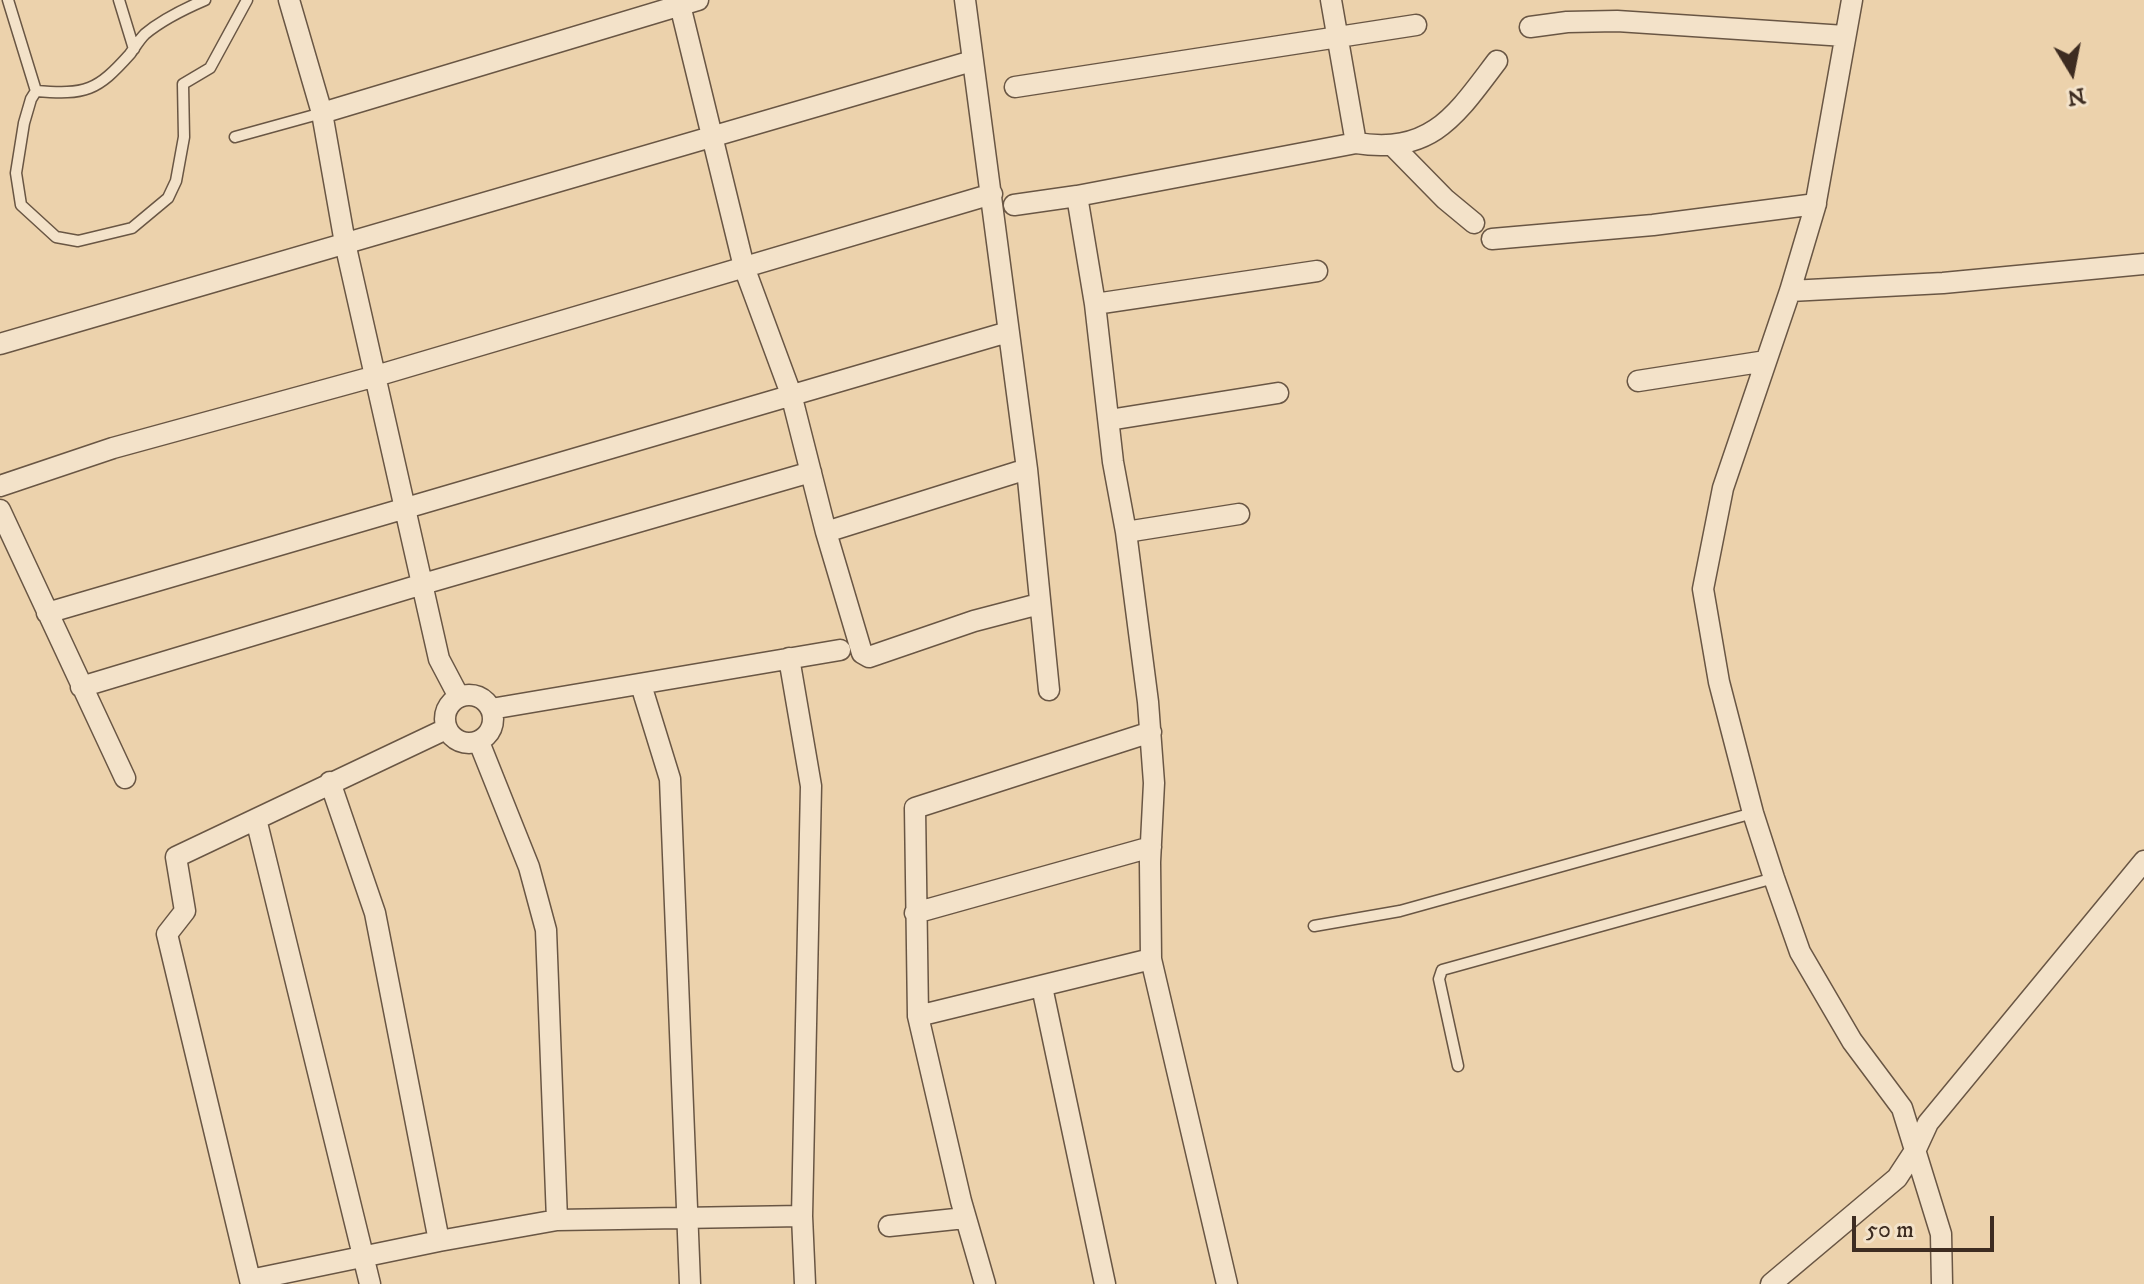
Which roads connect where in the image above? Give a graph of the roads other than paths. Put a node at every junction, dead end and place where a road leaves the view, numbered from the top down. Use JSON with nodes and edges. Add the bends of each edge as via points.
{"nodes":[{"id":1,"x":8,"y":0,"type":"edge"},
{"id":2,"x":119,"y":0,"type":"edge"},
{"id":3,"x":205,"y":0,"type":"edge"},
{"id":4,"x":247,"y":0,"type":"edge"},
{"id":5,"x":289,"y":0,"type":"edge"},
{"id":6,"x":965,"y":0,"type":"edge"},
{"id":7,"x":1331,"y":0,"type":"edge"},
{"id":8,"x":1852,"y":0,"type":"edge"},
{"id":9,"x":689,"y":2,"type":"edge"},
{"id":10,"x":1416,"y":25,"type":"dead end"},
{"id":11,"x":1530,"y":27,"type":"dead end"},
{"id":12,"x":1337,"y":36,"type":"junction"},
{"id":13,"x":1845,"y":36,"type":"junction"},
{"id":14,"x":134,"y":49,"type":"junction"},
{"id":15,"x":972,"y":61,"type":"junction"},
{"id":16,"x":1497,"y":61,"type":"dead end"},
{"id":17,"x":1015,"y":87,"type":"dead end"},
{"id":18,"x":36,"y":91,"type":"junction"},
{"id":19,"x":322,"y":113,"type":"junction"},
{"id":20,"x":712,"y":136,"type":"junction"},
{"id":21,"x":235,"y":137,"type":"dead end"},
{"id":22,"x":1356,"y":143,"type":"junction"},
{"id":23,"x":1393,"y":146,"type":"junction"},
{"id":24,"x":992,"y":194,"type":"junction"},
{"id":25,"x":1077,"y":196,"type":"junction"},
{"id":26,"x":1816,"y":204,"type":"junction"},
{"id":27,"x":1014,"y":205,"type":"dead end"},
{"id":28,"x":1474,"y":223,"type":"dead end"},
{"id":29,"x":1492,"y":239,"type":"dead end"},
{"id":30,"x":345,"y":243,"type":"junction"},
{"id":31,"x":2144,"y":264,"type":"edge"},
{"id":32,"x":744,"y":267,"type":"junction"},
{"id":33,"x":1317,"y":271,"type":"dead end"},
{"id":34,"x":1790,"y":291,"type":"junction"},
{"id":35,"x":1095,"y":304,"type":"junction"},
{"id":36,"x":1008,"y":332,"type":"junction"},
{"id":37,"x":0,"y":344,"type":"edge"},
{"id":38,"x":1766,"y":361,"type":"junction"},
{"id":39,"x":376,"y":376,"type":"junction"},
{"id":40,"x":1638,"y":381,"type":"dead end"},
{"id":41,"x":1278,"y":393,"type":"dead end"},
{"id":42,"x":791,"y":394,"type":"junction"},
{"id":43,"x":1109,"y":420,"type":"junction"},
{"id":44,"x":1027,"y":469,"type":"junction"},
{"id":45,"x":811,"y":472,"type":"junction"},
{"id":46,"x":0,"y":486,"type":"edge"},
{"id":47,"x":407,"y":507,"type":"junction"},
{"id":48,"x":0,"y":510,"type":"edge"},
{"id":49,"x":1239,"y":514,"type":"dead end"},
{"id":50,"x":826,"y":532,"type":"junction"},
{"id":51,"x":1126,"y":532,"type":"junction"},
{"id":52,"x":423,"y":584,"type":"junction"},
{"id":53,"x":1039,"y":604,"type":"junction"},
{"id":54,"x":47,"y":613,"type":"junction"},
{"id":55,"x":840,"y":650,"type":"dead end"},
{"id":56,"x":789,"y":658,"type":"junction"},
{"id":57,"x":641,"y":685,"type":"junction"},
{"id":58,"x":81,"y":687,"type":"junction"},
{"id":59,"x":1049,"y":690,"type":"dead end"},
{"id":60,"x":459,"y":697,"type":"junction"},
{"id":61,"x":491,"y":709,"type":"junction"},
{"id":62,"x":446,"y":729,"type":"junction"},
{"id":63,"x":1151,"y":732,"type":"junction"},
{"id":64,"x":479,"y":742,"type":"junction"},
{"id":65,"x":125,"y":778,"type":"dead end"},
{"id":66,"x":330,"y":782,"type":"junction"},
{"id":67,"x":1753,"y":813,"type":"junction"},
{"id":68,"x":256,"y":819,"type":"junction"},
{"id":69,"x":1151,"y":847,"type":"junction"},
{"id":70,"x":2144,"y":861,"type":"edge"},
{"id":71,"x":1774,"y":878,"type":"junction"},
{"id":72,"x":915,"y":913,"type":"junction"},
{"id":73,"x":1314,"y":926,"type":"dead end"},
{"id":74,"x":1151,"y":959,"type":"junction"},
{"id":75,"x":1042,"y":987,"type":"junction"},
{"id":76,"x":918,"y":1016,"type":"junction"},
{"id":77,"x":1458,"y":1066,"type":"dead end"},
{"id":78,"x":1916,"y":1149,"type":"junction"},
{"id":79,"x":802,"y":1216,"type":"junction"},
{"id":80,"x":688,"y":1217,"type":"junction"},
{"id":81,"x":965,"y":1218,"type":"junction"},
{"id":82,"x":557,"y":1220,"type":"junction"},
{"id":83,"x":889,"y":1226,"type":"dead end"},
{"id":84,"x":439,"y":1241,"type":"junction"},
{"id":85,"x":365,"y":1258,"type":"junction"},
{"id":86,"x":251,"y":1282,"type":"edge"},
{"id":87,"x":370,"y":1284,"type":"edge"},
{"id":88,"x":690,"y":1284,"type":"edge"},
{"id":89,"x":805,"y":1284,"type":"edge"},
{"id":90,"x":985,"y":1284,"type":"edge"},
{"id":91,"x":1105,"y":1284,"type":"edge"},
{"id":92,"x":1227,"y":1284,"type":"edge"},
{"id":93,"x":1771,"y":1284,"type":"edge"},
{"id":94,"x":1942,"y":1284,"type":"edge"}],
"edges":[{"from":1,"to":18,"type":"lane"},
{"from":2,"to":14,"type":"lane"},
{"from":3,"to":14,"type":"lane","via":[[148,32]]},
{"from":4,"to":18,"type":"lane","via":[[210,68],[183,84],[184,137],[176,181],[168,198],[132,228],[78,241],[56,237],[21,205],[16,173],[24,123]]},
{"from":5,"to":19,"type":"street"},
{"from":6,"to":15,"type":"street"},
{"from":7,"to":12,"type":"street"},
{"from":8,"to":13,"type":"street"},
{"from":9,"to":19,"type":"street"},
{"from":9,"to":20,"type":"street"},
{"from":10,"to":12,"type":"street"},
{"from":11,"to":13,"type":"street","via":[[1617,21]]},
{"from":12,"to":17,"type":"street"},
{"from":12,"to":22,"type":"street"},
{"from":13,"to":26,"type":"street"},
{"from":14,"to":18,"type":"lane","via":[[107,79],[88,89]]},
{"from":15,"to":20,"type":"street"},
{"from":15,"to":24,"type":"street"},
{"from":16,"to":23,"type":"street","via":[[1462,107],[1430,134]]},
{"from":19,"to":21,"type":"lane"},
{"from":19,"to":30,"type":"street"},
{"from":20,"to":30,"type":"street"},
{"from":20,"to":32,"type":"street"},
{"from":22,"to":23,"type":"street"},
{"from":22,"to":25,"type":"street"},
{"from":23,"to":28,"type":"street"},
{"from":24,"to":32,"type":"street"},
{"from":24,"to":36,"type":"street"},
{"from":25,"to":27,"type":"street"},
{"from":25,"to":35,"type":"street"},
{"from":26,"to":29,"type":"street"},
{"from":26,"to":34,"type":"street"},
{"from":30,"to":37,"type":"street"},
{"from":30,"to":39,"type":"street"},
{"from":31,"to":34,"type":"street"},
{"from":32,"to":39,"type":"street"},
{"from":32,"to":42,"type":"street"},
{"from":33,"to":35,"type":"street"},
{"from":34,"to":38,"type":"street"},
{"from":35,"to":43,"type":"street"},
{"from":36,"to":42,"type":"street"},
{"from":36,"to":44,"type":"street"},
{"from":38,"to":40,"type":"street"},
{"from":38,"to":67,"type":"street","via":[[1723,488],[1703,589],[1719,682]]},
{"from":39,"to":46,"type":"street","via":[[113,448]]},
{"from":39,"to":47,"type":"street"},
{"from":41,"to":43,"type":"street"},
{"from":42,"to":45,"type":"street"},
{"from":42,"to":47,"type":"street"},
{"from":43,"to":51,"type":"street"},
{"from":44,"to":50,"type":"street"},
{"from":44,"to":53,"type":"street"},
{"from":45,"to":50,"type":"street"},
{"from":45,"to":52,"type":"street"},
{"from":47,"to":52,"type":"street"},
{"from":47,"to":54,"type":"street"},
{"from":48,"to":54,"type":"street"},
{"from":49,"to":51,"type":"street"},
{"from":50,"to":53,"type":"street","via":[[858,645],[869,657]]},
{"from":51,"to":63,"type":"street"},
{"from":52,"to":58,"type":"street"},
{"from":52,"to":60,"type":"street","via":[[439,659]]},
{"from":53,"to":59,"type":"street"},
{"from":54,"to":58,"type":"street"},
{"from":55,"to":56,"type":"street"},
{"from":56,"to":57,"type":"street"},
{"from":56,"to":79,"type":"street","via":[[811,786]]},
{"from":57,"to":61,"type":"street"},
{"from":57,"to":80,"type":"street","via":[[670,779]]},
{"from":58,"to":65,"type":"street"},
{"from":60,"to":61,"type":"street","via":[[478,696]]},
{"from":60,"to":62,"type":"street","via":[[446,710]]},
{"from":61,"to":64,"type":"street","via":[[492,728]]},
{"from":62,"to":64,"type":"street","via":[[460,742]]},
{"from":62,"to":66,"type":"street"},
{"from":63,"to":69,"type":"street"},
{"from":63,"to":72,"type":"street","via":[[915,808]]},
{"from":64,"to":82,"type":"street","via":[[529,867],[546,930]]},
{"from":66,"to":68,"type":"street"},
{"from":66,"to":84,"type":"street","via":[[375,913]]},
{"from":67,"to":71,"type":"street"},
{"from":67,"to":73,"type":"lane","via":[[1400,911]]},
{"from":68,"to":85,"type":"street"},
{"from":68,"to":86,"type":"street","via":[[176,857],[185,911],[167,934]]},
{"from":69,"to":72,"type":"street"},
{"from":69,"to":74,"type":"street"},
{"from":70,"to":78,"type":"street","via":[[1928,1123]]},
{"from":71,"to":77,"type":"lane","via":[[1442,970],[1439,979]]},
{"from":71,"to":78,"type":"street","via":[[1800,952],[1852,1041],[1902,1108]]},
{"from":72,"to":76,"type":"street"},
{"from":74,"to":75,"type":"street"},
{"from":74,"to":92,"type":"street"},
{"from":75,"to":76,"type":"street"},
{"from":75,"to":91,"type":"street"},
{"from":76,"to":81,"type":"street"},
{"from":78,"to":93,"type":"street","via":[[1897,1178]]},
{"from":78,"to":94,"type":"street","via":[[1941,1234]]},
{"from":79,"to":80,"type":"street"},
{"from":79,"to":89,"type":"street"},
{"from":80,"to":82,"type":"street"},
{"from":80,"to":88,"type":"street"},
{"from":81,"to":83,"type":"street"},
{"from":81,"to":90,"type":"street"},
{"from":82,"to":84,"type":"street"},
{"from":84,"to":85,"type":"street"},
{"from":85,"to":86,"type":"street"},
{"from":85,"to":87,"type":"street"}]}
